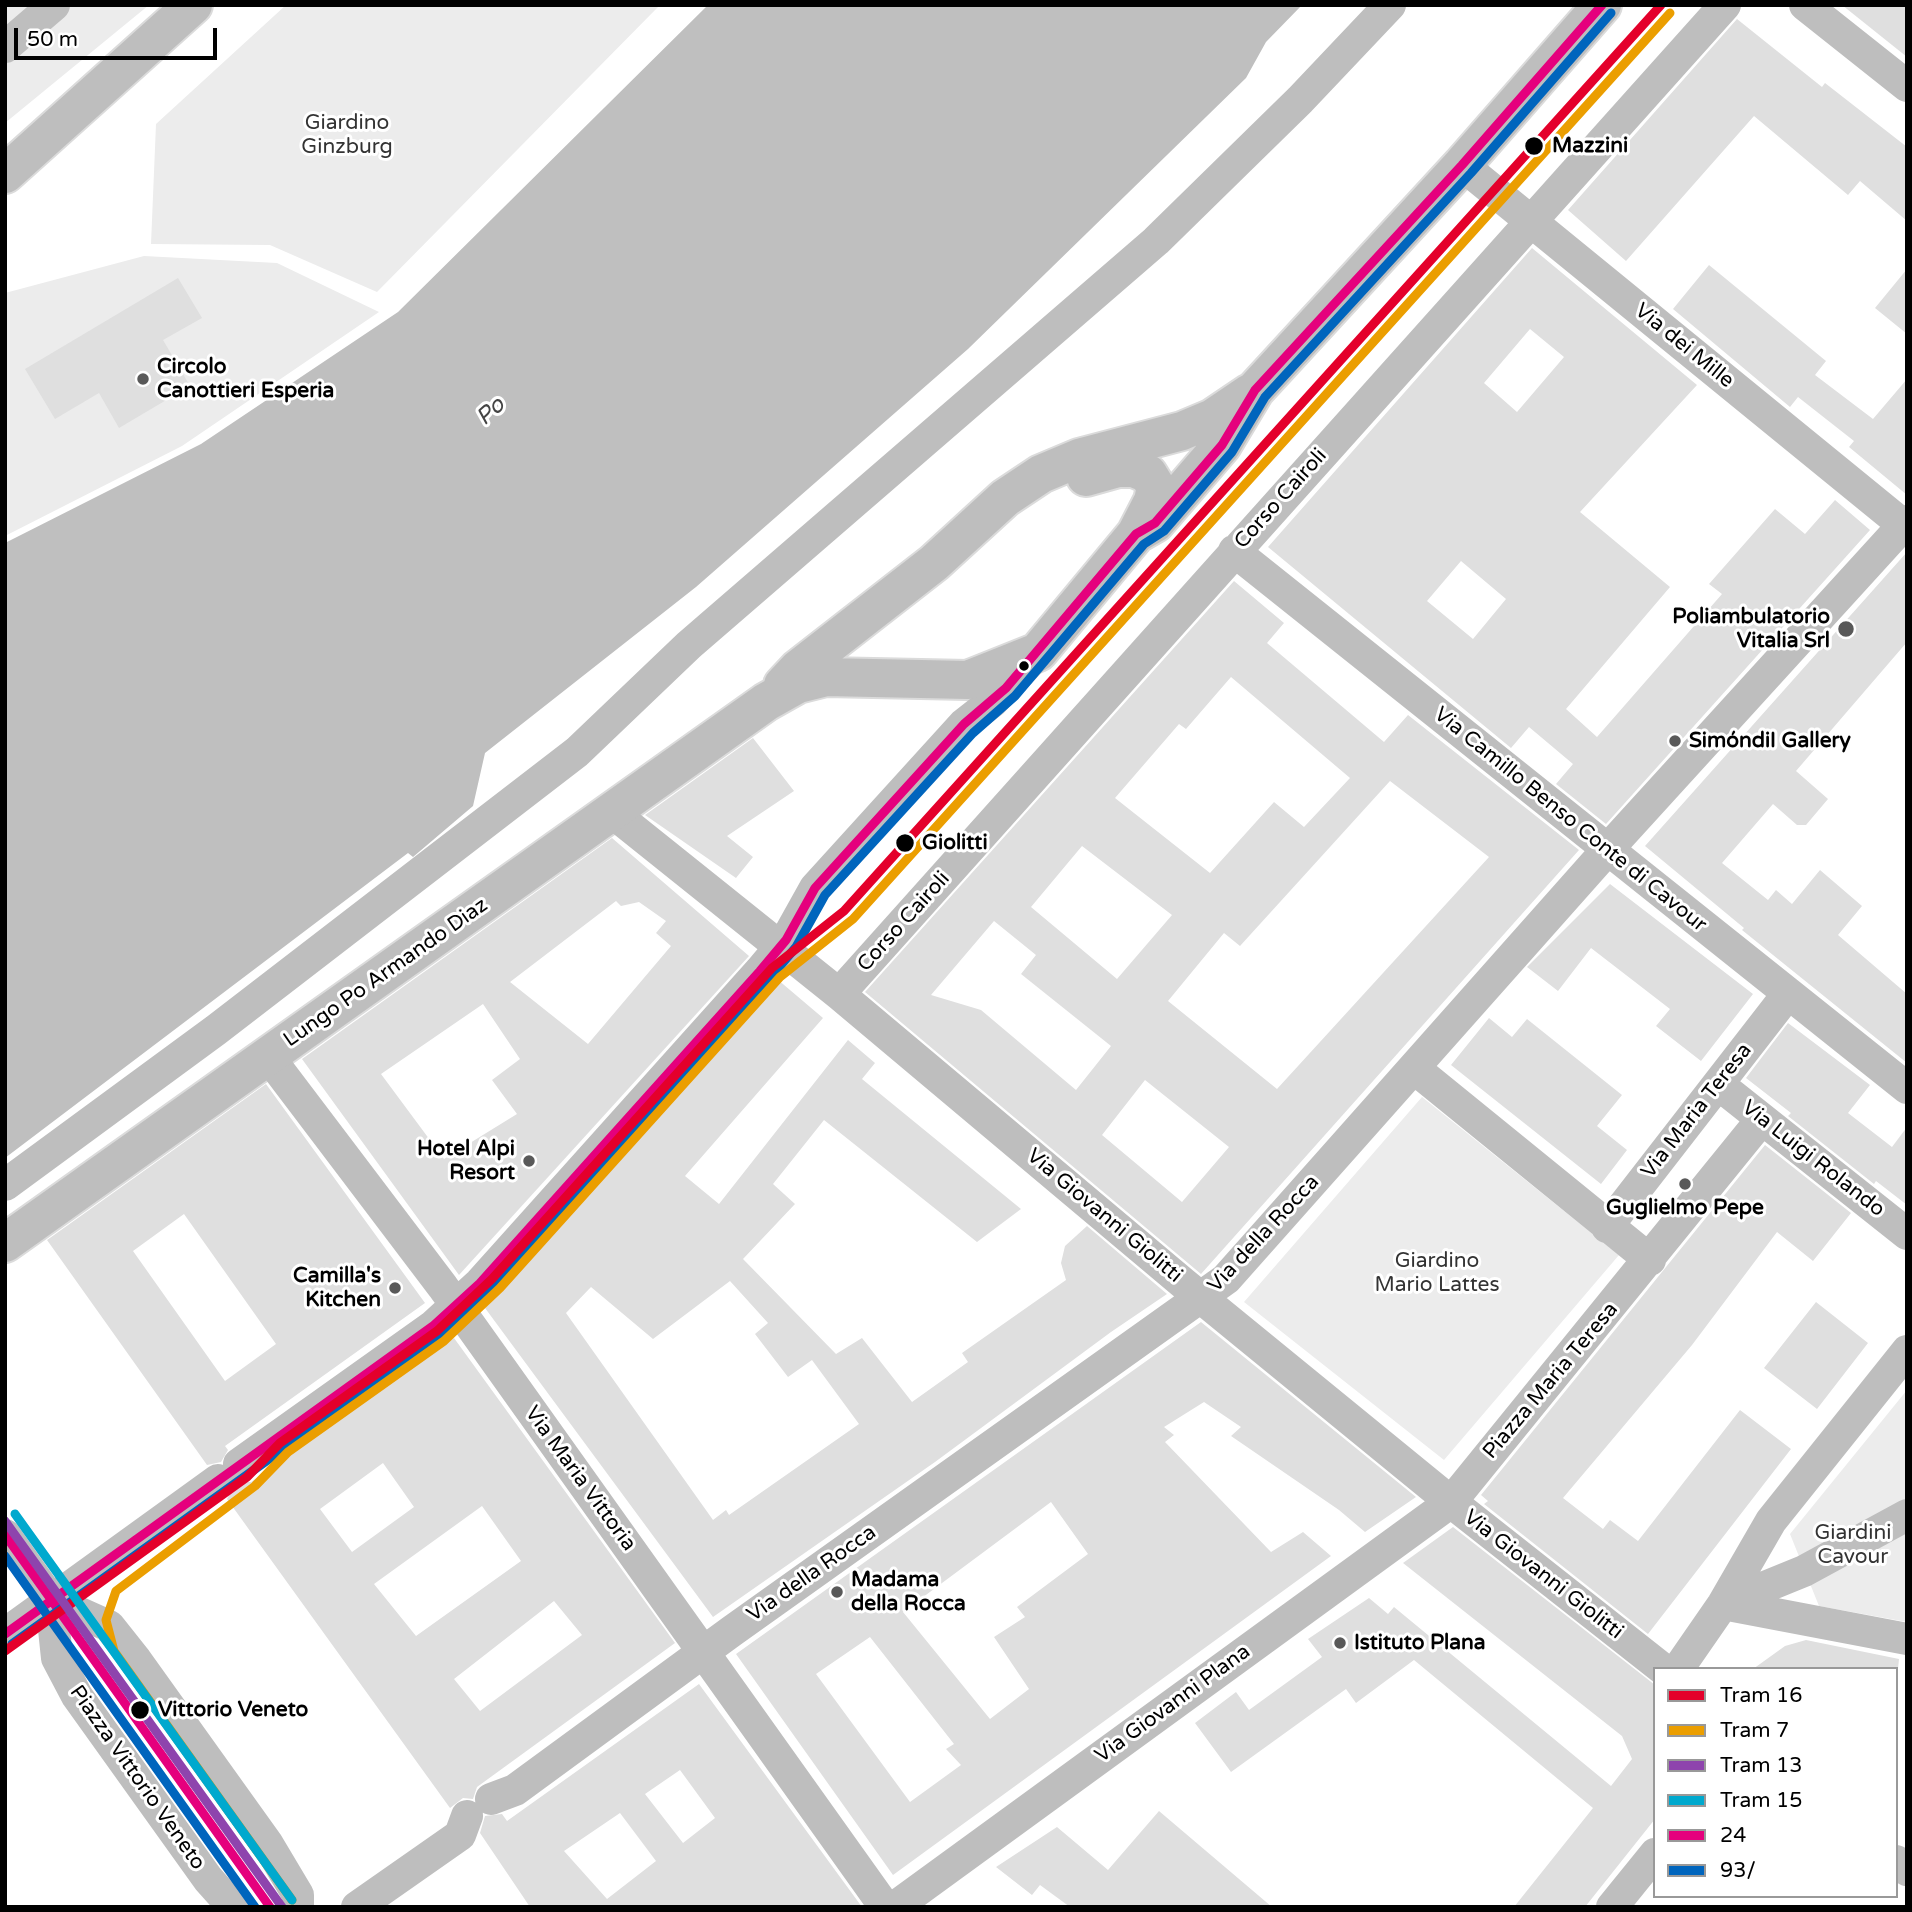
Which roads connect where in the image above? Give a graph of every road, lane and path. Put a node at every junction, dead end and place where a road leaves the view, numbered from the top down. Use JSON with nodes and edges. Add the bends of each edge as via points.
{"nodes":[{"id":1,"x":54,"y":5,"type":"edge"},
{"id":2,"x":194,"y":5,"type":"edge"},
{"id":3,"x":1390,"y":5,"type":"edge"},
{"id":4,"x":1602,"y":5,"type":"edge"},
{"id":5,"x":1726,"y":5,"type":"edge"},
{"id":6,"x":1805,"y":5,"type":"edge"},
{"id":7,"x":5,"y":47,"type":"edge"},
{"id":8,"x":1907,"y":86,"type":"edge"},
{"id":9,"x":1462,"y":165,"type":"junction"},
{"id":10,"x":5,"y":174,"type":"edge"},
{"id":11,"x":1532,"y":221,"type":"junction"},
{"id":12,"x":1255,"y":390,"type":"junction"},
{"id":13,"x":1906,"y":524,"type":"edge"},
{"id":14,"x":1136,"y":534,"type":"junction"},
{"id":15,"x":1234,"y":551,"type":"junction"},
{"id":16,"x":871,"y":612,"type":"junction"},
{"id":17,"x":1038,"y":652,"type":"junction"},
{"id":18,"x":766,"y":702,"type":"junction"},
{"id":19,"x":613,"y":813,"type":"junction"},
{"id":20,"x":1608,"y":849,"type":"junction"},
{"id":21,"x":781,"y":947,"type":"junction"},
{"id":22,"x":839,"y":993,"type":"junction"},
{"id":23,"x":1787,"y":995,"type":"junction"},
{"id":24,"x":268,"y":1056,"type":"junction"},
{"id":25,"x":1415,"y":1069,"type":"junction"},
{"id":26,"x":1718,"y":1084,"type":"junction"},
{"id":27,"x":1907,"y":1088,"type":"edge"},
{"id":28,"x":1762,"y":1119,"type":"junction"},
{"id":29,"x":5,"y":1185,"type":"edge"},
{"id":30,"x":1607,"y":1227,"type":"junction"},
{"id":31,"x":1907,"y":1234,"type":"edge"},
{"id":32,"x":5,"y":1243,"type":"edge"},
{"id":33,"x":1650,"y":1260,"type":"junction"},
{"id":34,"x":1202,"y":1299,"type":"junction"},
{"id":35,"x":455,"y":1306,"type":"junction"},
{"id":36,"x":1907,"y":1351,"type":"edge"},
{"id":37,"x":1451,"y":1502,"type":"junction"},
{"id":38,"x":1907,"y":1515,"type":"edge"},
{"id":39,"x":5,"y":1535,"type":"edge"},
{"id":40,"x":51,"y":1600,"type":"junction"},
{"id":41,"x":1723,"y":1604,"type":"junction"},
{"id":42,"x":5,"y":1634,"type":"edge"},
{"id":43,"x":1907,"y":1639,"type":"edge"},
{"id":44,"x":705,"y":1652,"type":"junction"},
{"id":45,"x":1659,"y":1667,"type":"edge"},
{"id":46,"x":1679,"y":1667,"type":"edge"},
{"id":47,"x":1653,"y":1856,"type":"edge"},
{"id":48,"x":233,"y":1907,"type":"edge"},
{"id":49,"x":298,"y":1907,"type":"edge"},
{"id":50,"x":357,"y":1907,"type":"edge"},
{"id":51,"x":885,"y":1907,"type":"edge"},
{"id":52,"x":895,"y":1907,"type":"edge"},
{"id":53,"x":1612,"y":1907,"type":"edge"}],
"edges":[{"from":1,"to":7,"type":"street"},
{"from":2,"to":10,"type":"main road"},
{"from":3,"to":29,"type":"street","via":[[1156,241],[689,645],[577,752],[216,1030]]},
{"from":4,"to":9,"type":"main road"},
{"from":5,"to":11,"type":"street","name":"Corso Cairoli"},
{"from":6,"to":8,"type":"street"},
{"from":9,"to":11,"type":"street","name":"Via dei Mille"},
{"from":9,"to":12,"type":"main road"},
{"from":11,"to":13,"type":"street","name":"Via dei Mille"},
{"from":11,"to":15,"type":"street","name":"Corso Cairoli"},
{"from":12,"to":14,"type":"main road","via":[[1222,444],[1155,523]]},
{"from":12,"to":16,"type":"main road","via":[[1213,418],[1182,431],[1091,455],[1041,474],[1005,498],[934,563]]},
{"from":13,"to":20,"type":"street","name":"Via della Rocca"},
{"from":14,"to":16,"type":"main road","via":[[1156,487],[1148,474],[1134,468],[1093,473],[1035,500],[938,583]]},
{"from":14,"to":17,"type":"main road"},
{"from":15,"to":20,"type":"street","name":"Via Camillo Benso Conte di Cavour"},
{"from":15,"to":22,"type":"street","name":"Corso Cairoli"},
{"from":16,"to":18,"type":"main road","via":[[798,669]]},
{"from":17,"to":18,"type":"main road","via":[[968,680],[826,677],[798,684]]},
{"from":17,"to":21,"type":"street","via":[[964,724],[815,888]]},
{"from":18,"to":19,"type":"main road","name":"Lungo Po Armando Diaz"},
{"from":19,"to":21,"type":"street","name":"Via Giovanni Giolitti"},
{"from":19,"to":24,"type":"main road","name":"Lungo Po Armando Diaz"},
{"from":20,"to":23,"type":"street","name":"Via Camillo Benso Conte di Cavour"},
{"from":20,"to":25,"type":"street","name":"Via della Rocca"},
{"from":21,"to":22,"type":"street","name":"Via Giovanni Giolitti"},
{"from":21,"to":35,"type":"street"},
{"from":22,"to":34,"type":"street","name":"Via Giovanni Giolitti"},
{"from":23,"to":26,"type":"street","name":"Via Maria Teresa"},
{"from":23,"to":27,"type":"street","name":"Via Camillo Benso Conte di Cavour"},
{"from":24,"to":32,"type":"main road","name":"Lungo Po Armando Diaz"},
{"from":24,"to":35,"type":"street","name":"Via Maria Vittoria"},
{"from":25,"to":30,"type":"street"},
{"from":25,"to":34,"type":"street","name":"Via della Rocca","via":[[1226,1279]]},
{"from":26,"to":28,"type":"street","name":"Via Luigi Rolando"},
{"from":26,"to":30,"type":"street","name":"Via Maria Teresa"},
{"from":28,"to":31,"type":"street","name":"Via Luigi Rolando"},
{"from":28,"to":33,"type":"street","name":"Piazza Maria Teresa"},
{"from":30,"to":33,"type":"street"},
{"from":33,"to":37,"type":"street","name":"Piazza Maria Teresa"},
{"from":34,"to":37,"type":"street","name":"Via Giovanni Giolitti"},
{"from":34,"to":44,"type":"street","name":"Via della Rocca"},
{"from":35,"to":40,"type":"street"},
{"from":35,"to":44,"type":"street","name":"Via Maria Vittoria"},
{"from":36,"to":41,"type":"street","via":[[1771,1521]]},
{"from":37,"to":45,"type":"street","name":"Via Giovanni Giolitti"},
{"from":37,"to":52,"type":"street","name":"Via Giovanni Plana"},
{"from":38,"to":41,"type":"street","via":[[1802,1572]]},
{"from":39,"to":40,"type":"street","name":"Piazza Vittorio Veneto"},
{"from":40,"to":42,"type":"street"},
{"from":40,"to":48,"type":"street","name":"Piazza Vittorio Veneto","via":[[57,1658],[77,1696]]},
{"from":40,"to":49,"type":"street","via":[[109,1626],[267,1843],[298,1895]]},
{"from":41,"to":43,"type":"street"},
{"from":41,"to":46,"type":"street"},
{"from":44,"to":50,"type":"street","name":"Via della Rocca","via":[[473,1817]]},
{"from":44,"to":51,"type":"street","name":"Via Maria Vittoria"},
{"from":47,"to":53,"type":"street"}]}
